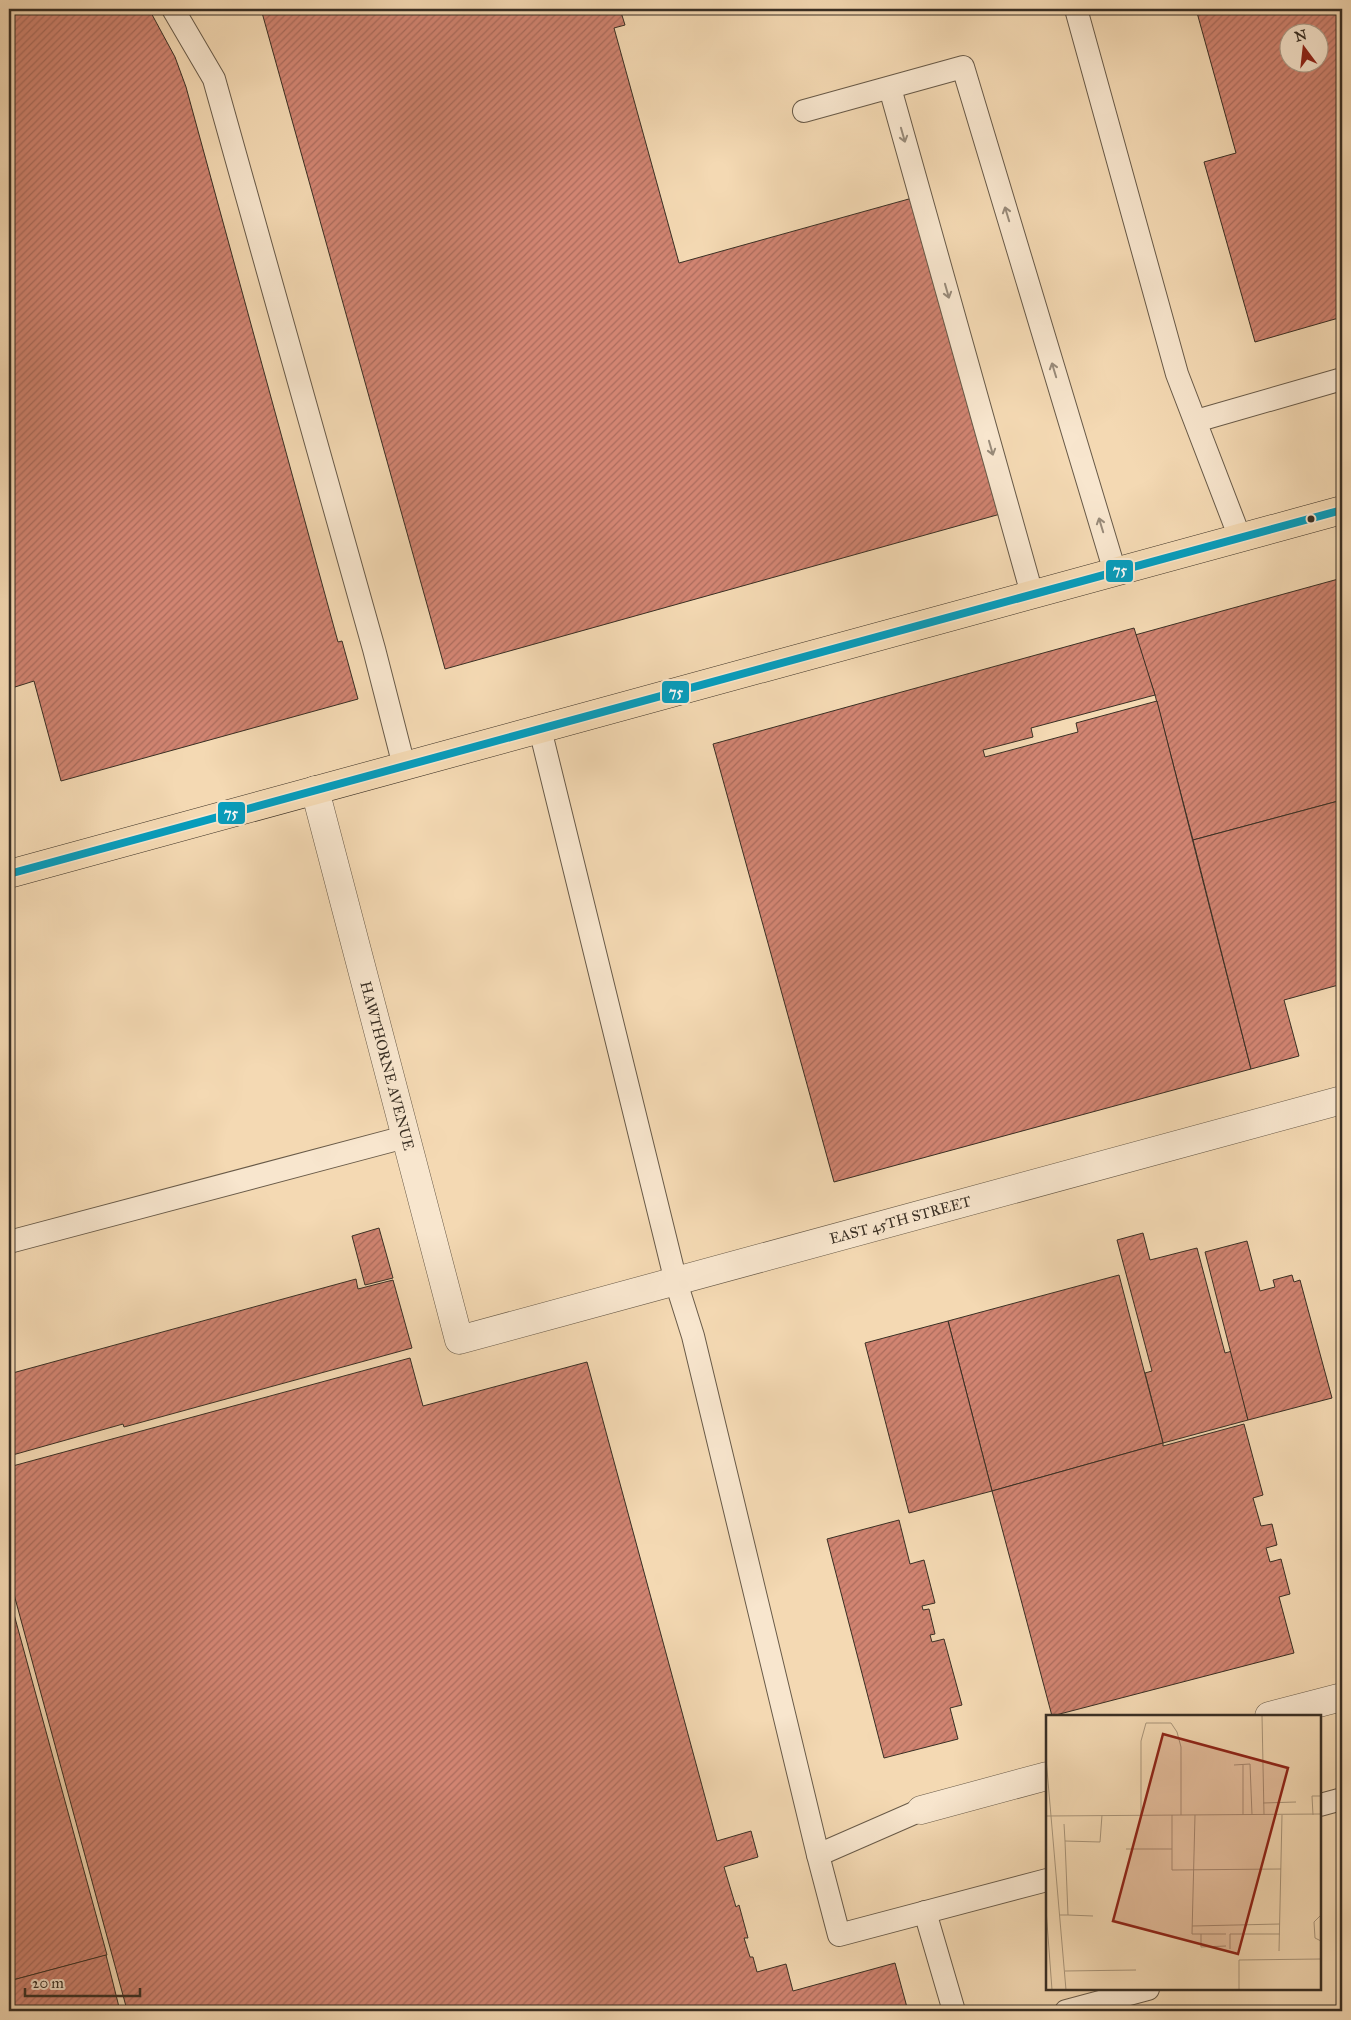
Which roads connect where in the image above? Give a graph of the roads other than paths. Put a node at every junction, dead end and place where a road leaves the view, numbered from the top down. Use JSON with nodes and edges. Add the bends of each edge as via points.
{"nodes":[{"id":1,"x":173,"y":9,"type":"edge"},
{"id":2,"x":1076,"y":9,"type":"edge"},
{"id":3,"x":890,"y":88,"type":"junction"},
{"id":4,"x":804,"y":111,"type":"dead end"},
{"id":5,"x":1342,"y":380,"type":"edge"},
{"id":6,"x":1196,"y":421,"type":"junction"},
{"id":7,"x":1342,"y":510,"type":"edge"},
{"id":8,"x":1240,"y":538,"type":"junction"},
{"id":9,"x":1115,"y":572,"type":"junction"},
{"id":10,"x":1032,"y":594,"type":"junction"},
{"id":11,"x":540,"y":729,"type":"junction"},
{"id":12,"x":404,"y":766,"type":"junction"},
{"id":13,"x":315,"y":790,"type":"junction"},
{"id":14,"x":9,"y":874,"type":"edge"},
{"id":15,"x":1342,"y":1100,"type":"edge"},
{"id":16,"x":405,"y":1137,"type":"junction"},
{"id":17,"x":9,"y":1242,"type":"edge"},
{"id":18,"x":676,"y":1282,"type":"junction"},
{"id":19,"x":459,"y":1340,"type":"joint"},
{"id":20,"x":1342,"y":1697,"type":"edge"},
{"id":21,"x":1273,"y":1715,"type":"edge"},
{"id":22,"x":1046,"y":1776,"type":"edge"},
{"id":23,"x":1342,"y":1799,"type":"edge"},
{"id":24,"x":1321,"y":1805,"type":"edge"},
{"id":25,"x":921,"y":1810,"type":"joint"},
{"id":26,"x":818,"y":1855,"type":"junction"},
{"id":27,"x":1046,"y":1880,"type":"edge"},
{"id":28,"x":925,"y":1912,"type":"junction"},
{"id":29,"x":1144,"y":1990,"type":"edge"},
{"id":30,"x":954,"y":2011,"type":"edge"},
{"id":31,"x":1066,"y":2011,"type":"edge"}],
"edges":[{"from":1,"to":12,"type":"lane","via":[[214,79]]},
{"from":2,"to":6,"type":"lane","via":[[1177,374]]},
{"from":3,"to":4,"type":"lane"},
{"from":9,"to":3,"type":"lane","one_way":true,"via":[[964,67]]},
{"from":3,"to":10,"type":"lane","one_way":true},
{"from":5,"to":6,"type":"lane"},
{"from":6,"to":8,"type":"lane"},
{"from":7,"to":8,"type":"main road"},
{"from":8,"to":9,"type":"main road"},
{"from":9,"to":10,"type":"main road"},
{"from":10,"to":11,"type":"main road"},
{"from":11,"to":12,"type":"main road"},
{"from":11,"to":18,"type":"lane"},
{"from":12,"to":13,"type":"main road"},
{"from":13,"to":14,"type":"main road"},
{"from":13,"to":16,"type":"street","name":"HAWTHORNE AVENUE"},
{"from":15,"to":18,"type":"street","name":"EAST 45TH STREET"},
{"from":16,"to":17,"type":"lane"},
{"from":16,"to":19,"type":"street","name":"HAWTHORNE AVENUE"},
{"from":18,"to":19,"type":"street","name":"EAST 45TH STREET"},
{"from":18,"to":26,"type":"lane","via":[[692,1336]]},
{"from":20,"to":21,"type":"street"},
{"from":22,"to":25,"type":"street"},
{"from":23,"to":24,"type":"lane"},
{"from":25,"to":26,"type":"lane"},
{"from":26,"to":28,"type":"lane","via":[[839,1935]]},
{"from":27,"to":28,"type":"lane"},
{"from":28,"to":30,"type":"lane"},
{"from":29,"to":31,"type":"lane"}]}
